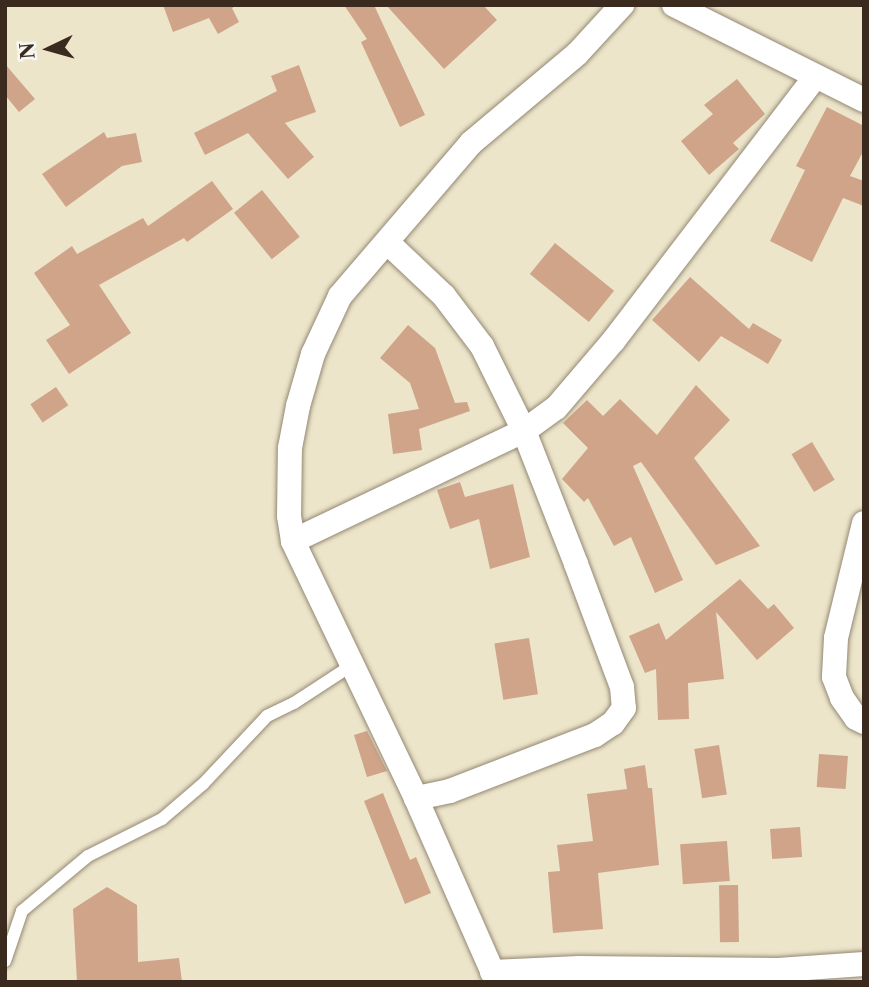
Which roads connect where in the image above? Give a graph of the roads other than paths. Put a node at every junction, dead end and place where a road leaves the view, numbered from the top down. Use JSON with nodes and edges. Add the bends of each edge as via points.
{"nodes":[{"id":1,"x":622,"y":5,"type":"edge"},
{"id":2,"x":674,"y":5,"type":"edge"},
{"id":3,"x":815,"y":77,"type":"junction"},
{"id":4,"x":864,"y":100,"type":"edge"},
{"id":5,"x":388,"y":243,"type":"junction"},
{"id":6,"x":524,"y":431,"type":"junction"},
{"id":7,"x":864,"y":523,"type":"edge"},
{"id":8,"x":293,"y":541,"type":"junction"},
{"id":9,"x":352,"y":665,"type":"junction"},
{"id":10,"x":864,"y":722,"type":"edge"},
{"id":11,"x":416,"y":798,"type":"junction"},
{"id":12,"x":5,"y":961,"type":"edge"},
{"id":13,"x":864,"y":964,"type":"edge"},
{"id":14,"x":495,"y":977,"type":"edge"}],
"edges":[{"from":1,"to":5,"type":"street","via":[[577,54],[471,143]]},
{"from":2,"to":3,"type":"street"},
{"from":3,"to":4,"type":"street"},
{"from":3,"to":6,"type":"street","via":[[614,340],[556,408]]},
{"from":5,"to":6,"type":"street","via":[[444,296],[482,346]]},
{"from":5,"to":8,"type":"street","via":[[340,296],[313,354],[290,447]]},
{"from":6,"to":8,"type":"street"},
{"from":6,"to":11,"type":"street","via":[[622,687],[624,708],[595,735],[450,791]]},
{"from":7,"to":10,"type":"street","via":[[836,638],[834,677],[842,698]]},
{"from":8,"to":9,"type":"street"},
{"from":9,"to":11,"type":"street"},
{"from":9,"to":12,"type":"lane","via":[[267,716],[162,819],[88,856],[22,911]]},
{"from":11,"to":14,"type":"street"},
{"from":13,"to":14,"type":"street","via":[[778,970],[579,968]]}]}
